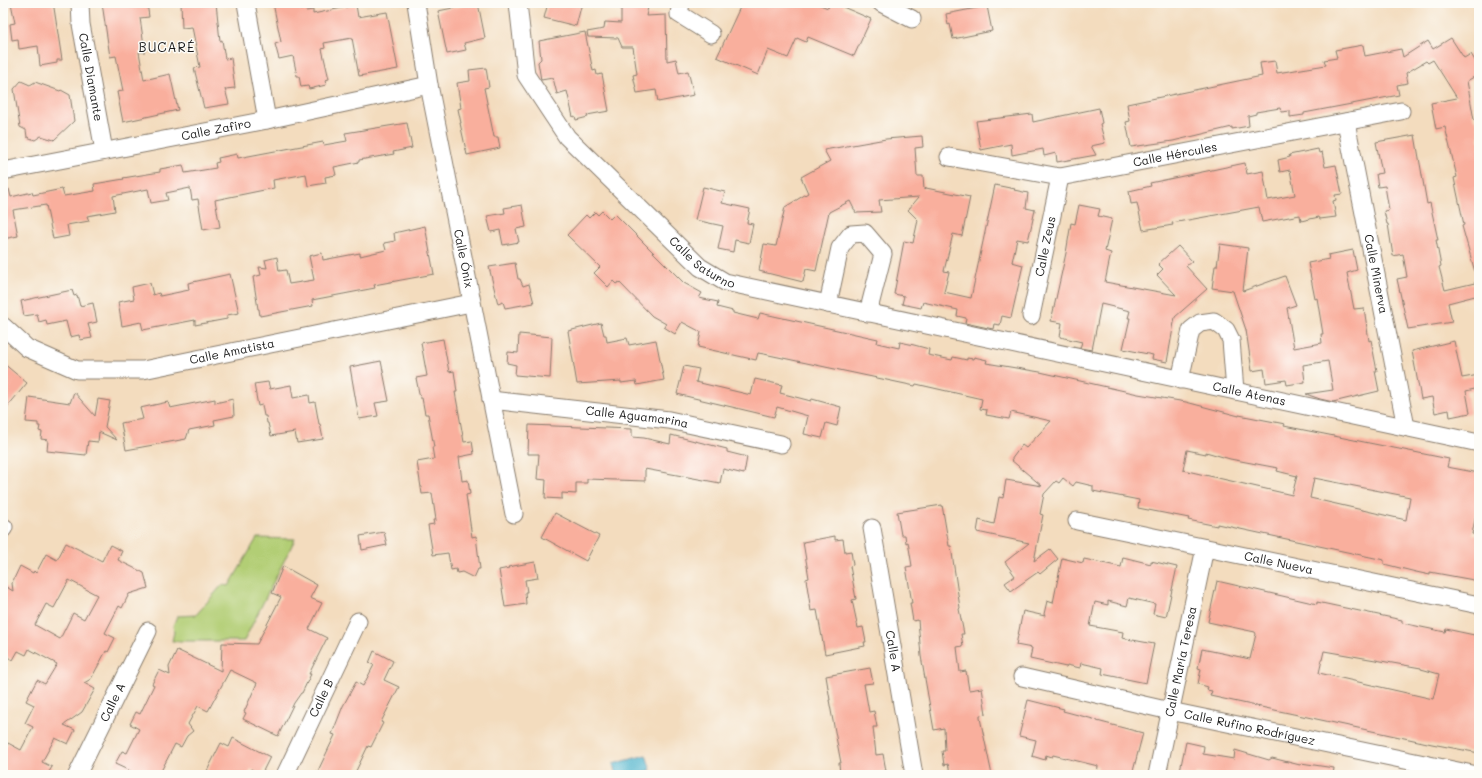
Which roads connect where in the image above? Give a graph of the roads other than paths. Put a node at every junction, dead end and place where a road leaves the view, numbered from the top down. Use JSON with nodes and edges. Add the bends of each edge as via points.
{"nodes":[{"id":1,"x":80,"y":3,"type":"edge"},
{"id":2,"x":246,"y":3,"type":"edge"},
{"id":3,"x":416,"y":3,"type":"edge"},
{"id":4,"x":518,"y":3,"type":"edge"},
{"id":5,"x":681,"y":3,"type":"edge"},
{"id":6,"x":881,"y":3,"type":"edge"},
{"id":7,"x":912,"y":19,"type":"dead end"},
{"id":8,"x":711,"y":34,"type":"dead end"},
{"id":9,"x":429,"y":85,"type":"junction"},
{"id":10,"x":1401,"y":111,"type":"dead end"},
{"id":11,"x":267,"y":120,"type":"junction"},
{"id":12,"x":1346,"y":122,"type":"junction"},
{"id":13,"x":104,"y":150,"type":"junction"},
{"id":14,"x":949,"y":157,"type":"dead end"},
{"id":15,"x":3,"y":171,"type":"edge"},
{"id":16,"x":1060,"y":177,"type":"junction"},
{"id":17,"x":471,"y":303,"type":"junction"},
{"id":18,"x":828,"y":304,"type":"junction"},
{"id":19,"x":868,"y":313,"type":"junction"},
{"id":20,"x":1031,"y":316,"type":"dead end"},
{"id":21,"x":3,"y":326,"type":"edge"},
{"id":22,"x":1024,"y":342,"type":"joint"},
{"id":23,"x":1180,"y":380,"type":"junction"},
{"id":24,"x":1235,"y":391,"type":"junction"},
{"id":25,"x":492,"y":400,"type":"junction"},
{"id":26,"x":1406,"y":427,"type":"junction"},
{"id":27,"x":1479,"y":443,"type":"edge"},
{"id":28,"x":781,"y":444,"type":"dead end"},
{"id":29,"x":514,"y":514,"type":"dead end"},
{"id":30,"x":1078,"y":521,"type":"dead end"},
{"id":31,"x":872,"y":528,"type":"dead end"},
{"id":32,"x":1205,"y":548,"type":"junction"},
{"id":33,"x":1479,"y":606,"type":"edge"},
{"id":34,"x":358,"y":621,"type":"dead end"},
{"id":35,"x":148,"y":631,"type":"dead end"},
{"id":36,"x":1022,"y":677,"type":"dead end"},
{"id":37,"x":1170,"y":712,"type":"junction"},
{"id":38,"x":77,"y":775,"type":"edge"},
{"id":39,"x":284,"y":775,"type":"edge"},
{"id":40,"x":914,"y":775,"type":"edge"},
{"id":41,"x":1157,"y":775,"type":"edge"},
{"id":42,"x":1477,"y":775,"type":"edge"}],
"edges":[{"from":1,"to":13,"type":"street","name":"Calle Diamante","via":[[81,24]]},
{"from":2,"to":11,"type":"street"},
{"from":3,"to":9,"type":"street","name":"Calle Ónix"},
{"from":4,"to":18,"type":"street","name":"Calle Saturno","via":[[526,75],[567,137],[700,267],[725,282]]},
{"from":5,"to":8,"type":"street","via":[[678,14]]},
{"from":6,"to":7,"type":"street"},
{"from":9,"to":11,"type":"street","name":"Calle Zafiro"},
{"from":9,"to":17,"type":"street","name":"Calle Ónix"},
{"from":10,"to":12,"type":"street","name":"Calle Hércules"},
{"from":11,"to":13,"type":"street","name":"Calle Zafiro"},
{"from":12,"to":16,"type":"street","name":"Calle Hércules"},
{"from":12,"to":26,"type":"street","name":"Calle Minerva"},
{"from":13,"to":15,"type":"street","name":"Calle Zafiro"},
{"from":14,"to":16,"type":"street","name":"Calle Hércules"},
{"from":16,"to":20,"type":"street","name":"Calle Zeus"},
{"from":17,"to":21,"type":"street","name":"Calle Amatista","via":[[143,370],[77,370],[27,348]]},
{"from":17,"to":25,"type":"street","name":"Calle Ónix"},
{"from":18,"to":19,"type":"street","name":"Calle Saturno"},
{"from":18,"to":19,"type":"street","via":[[840,248],[851,234],[865,233],[883,254]]},
{"from":19,"to":22,"type":"street","name":"Calle Saturno"},
{"from":22,"to":23,"type":"street","name":"Calle Atenas"},
{"from":23,"to":24,"type":"street","name":"Calle Atenas"},
{"from":23,"to":24,"type":"street","via":[[1191,330],[1200,323],[1214,321],[1226,330],[1231,340]]},
{"from":24,"to":26,"type":"street","name":"Calle Atenas"},
{"from":25,"to":28,"type":"street","name":"Calle Aguamarina","via":[[669,420]]},
{"from":25,"to":29,"type":"street","name":"Calle Ónix"},
{"from":26,"to":27,"type":"street","name":"Calle Atenas"},
{"from":30,"to":32,"type":"street","name":"Calle Nueva"},
{"from":31,"to":40,"type":"street","name":"Calle A"},
{"from":32,"to":33,"type":"street","name":"Calle Nueva"},
{"from":32,"to":37,"type":"street","name":"Calle María Teresa"},
{"from":34,"to":39,"type":"street","name":"Calle B"},
{"from":35,"to":38,"type":"street","name":"Calle A"},
{"from":36,"to":37,"type":"street","name":"Calle Rufino Rodríguez"},
{"from":37,"to":41,"type":"street","name":"Calle María Teresa"},
{"from":37,"to":42,"type":"street","name":"Calle Rufino Rodríguez"}]}
